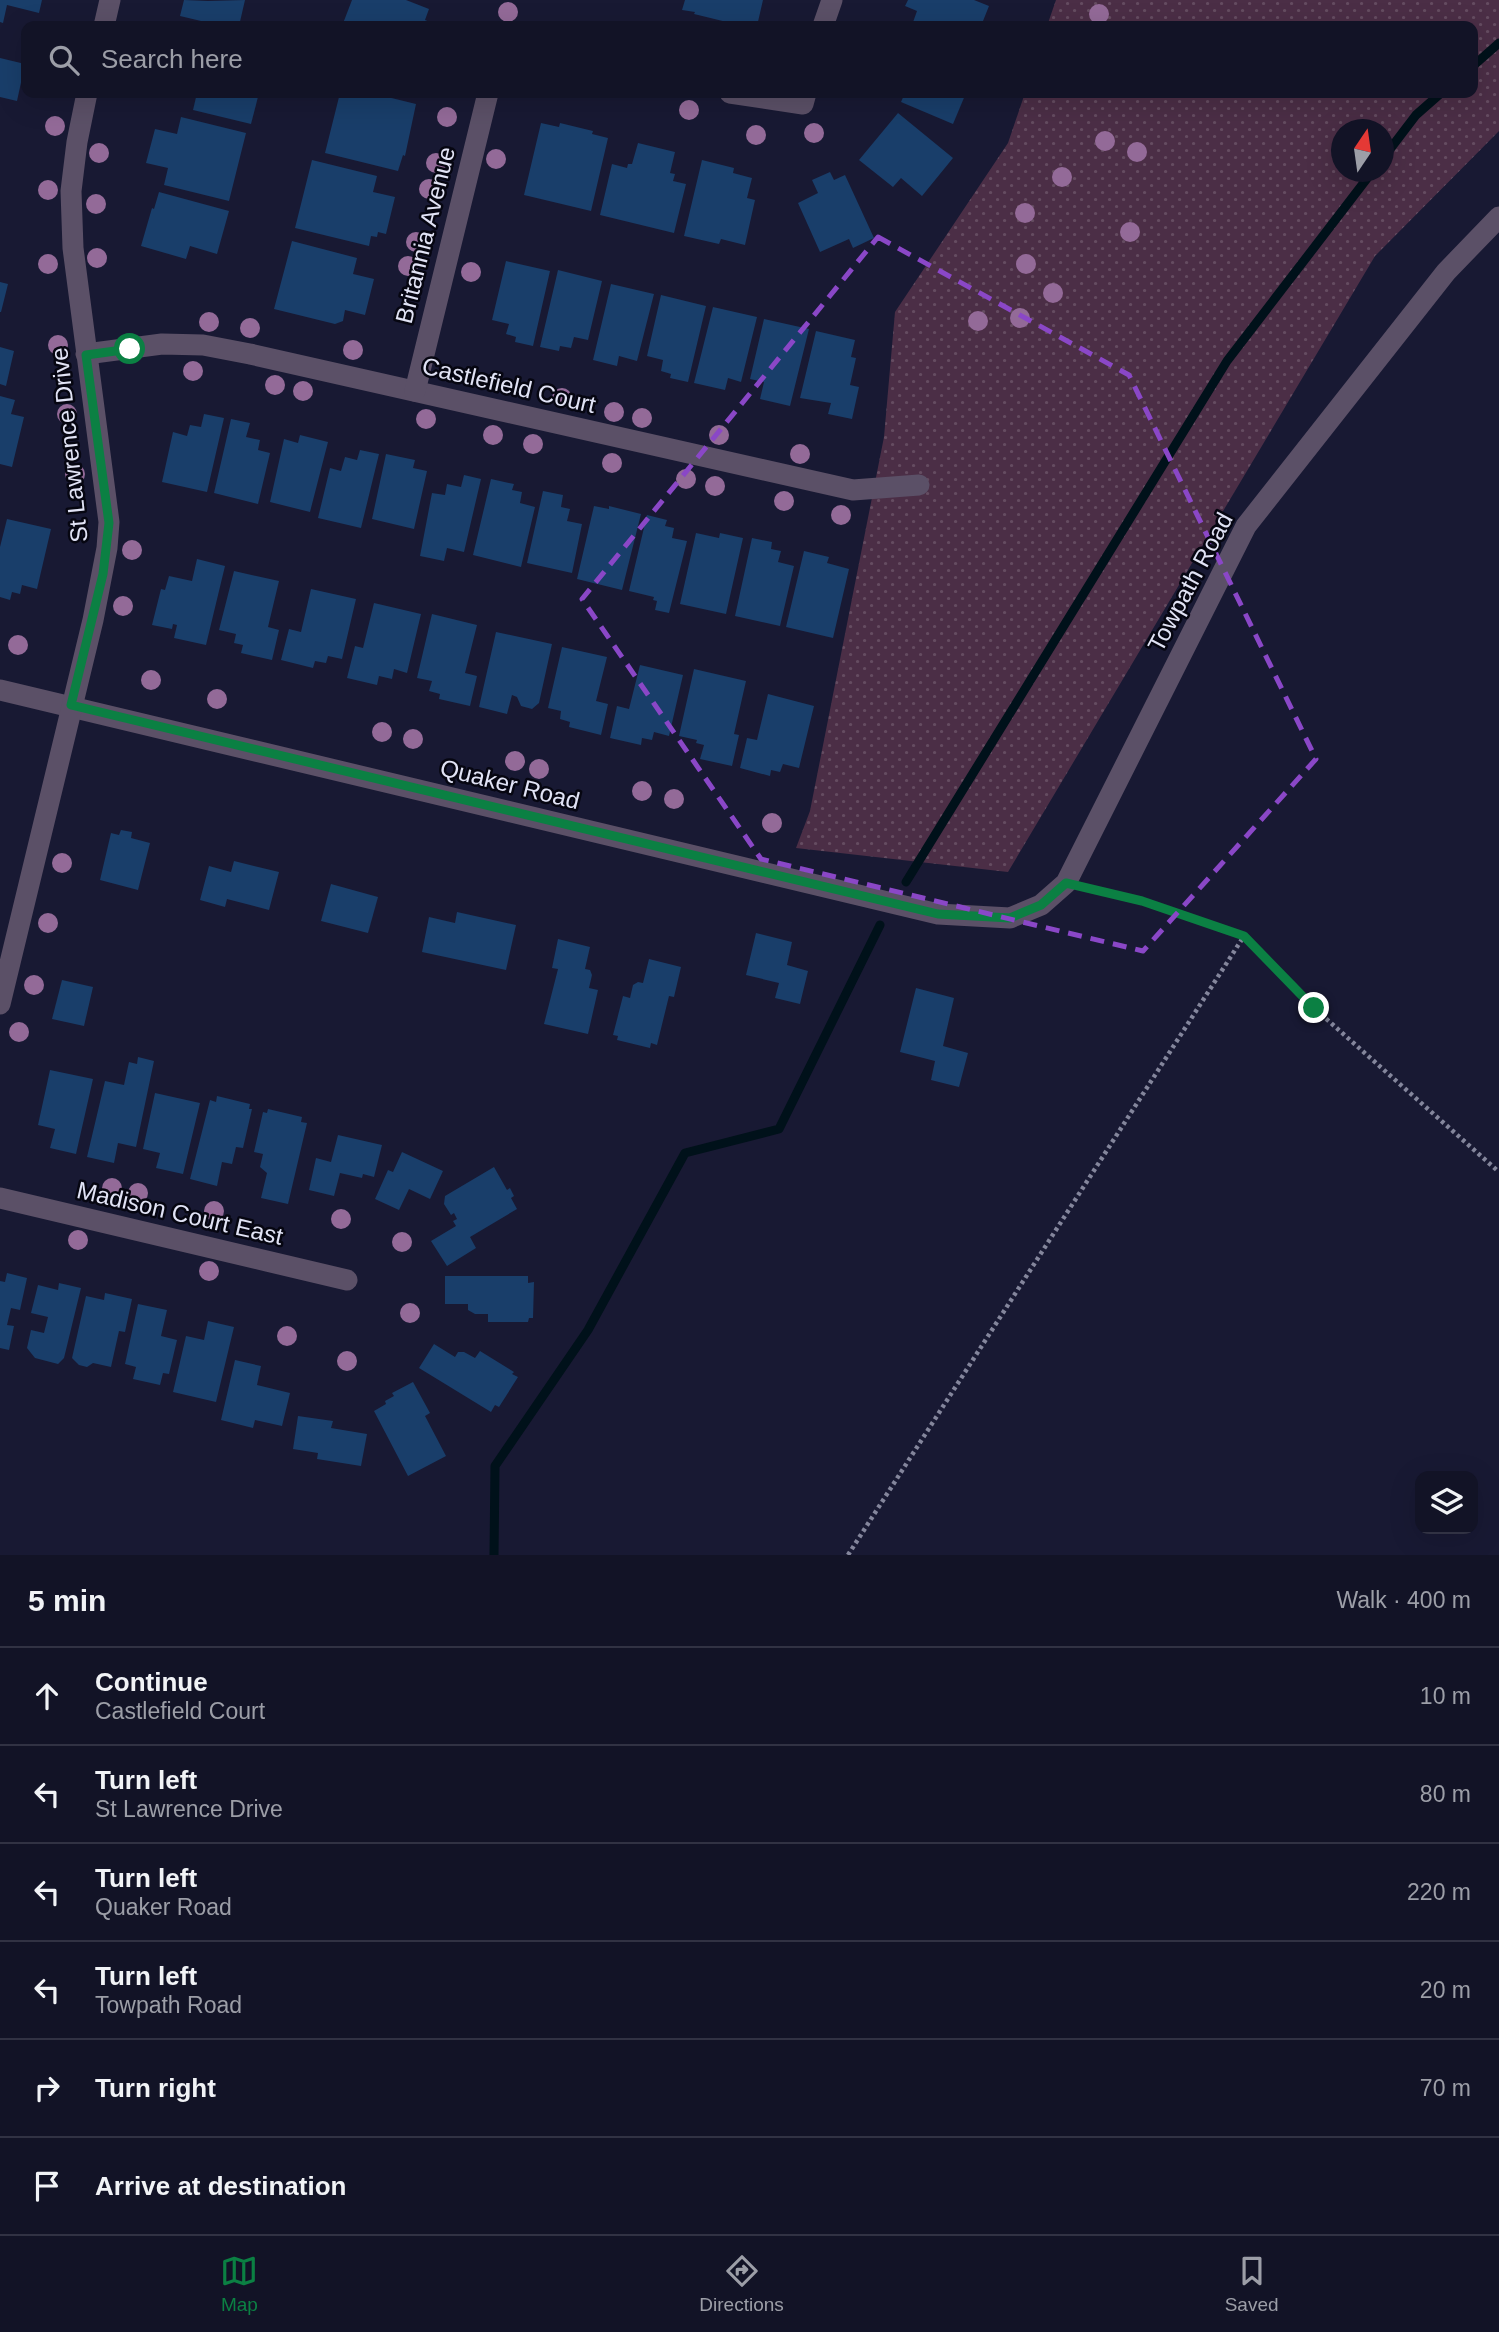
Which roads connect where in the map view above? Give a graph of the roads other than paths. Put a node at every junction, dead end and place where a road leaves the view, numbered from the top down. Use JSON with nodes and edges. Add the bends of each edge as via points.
{"nodes":[{"id":1,"x":110,"y":0,"type":"edge"},
{"id":2,"x":832,"y":0,"type":"edge"},
{"id":3,"x":105,"y":21,"type":"edge"},
{"id":4,"x":824,"y":21,"type":"edge"},
{"id":5,"x":87,"y":98,"type":"edge"},
{"id":6,"x":487,"y":98,"type":"edge"},
{"id":7,"x":763,"y":98,"type":"edge"},
{"id":8,"x":805,"y":98,"type":"edge"},
{"id":9,"x":1499,"y":217,"type":"edge"},
{"id":10,"x":86,"y":355,"type":"junction"},
{"id":11,"x":415,"y":391,"type":"junction"},
{"id":12,"x":919,"y":485,"type":"dead end"},
{"id":13,"x":0,"y":690,"type":"edge"},
{"id":14,"x":71,"y":705,"type":"junction"},
{"id":15,"x":1010,"y":918,"type":"joint"},
{"id":16,"x":0,"y":1004,"type":"edge"},
{"id":17,"x":0,"y":1198,"type":"edge"},
{"id":18,"x":347,"y":1280,"type":"dead end"}],
"edges":[{"from":1,"to":3,"type":"street"},
{"from":2,"to":4,"type":"street"},
{"from":5,"to":10,"type":"street","name":"St Lawrence Drive","via":[[71,191]]},
{"from":6,"to":11,"type":"street","name":"Britannia Avenue"},
{"from":7,"to":8,"type":"street","via":[[803,104]]},
{"from":9,"to":15,"type":"street","name":"Towpath Road","via":[[1446,272],[1246,526],[1066,883],[1041,905]]},
{"from":10,"to":11,"type":"street","name":"Castlefield Court","via":[[162,344],[203,345]]},
{"from":10,"to":14,"type":"street","name":"St Lawrence Drive","via":[[109,523],[93,620]]},
{"from":11,"to":12,"type":"street","name":"Castlefield Court","via":[[853,490]]},
{"from":13,"to":14,"type":"street","name":"Quaker Road"},
{"from":14,"to":15,"type":"street","name":"Quaker Road","via":[[938,914]]},
{"from":14,"to":16,"type":"street","name":"St Lawrence Drive"},
{"from":17,"to":18,"type":"street","name":"Madison Court East"}]}
